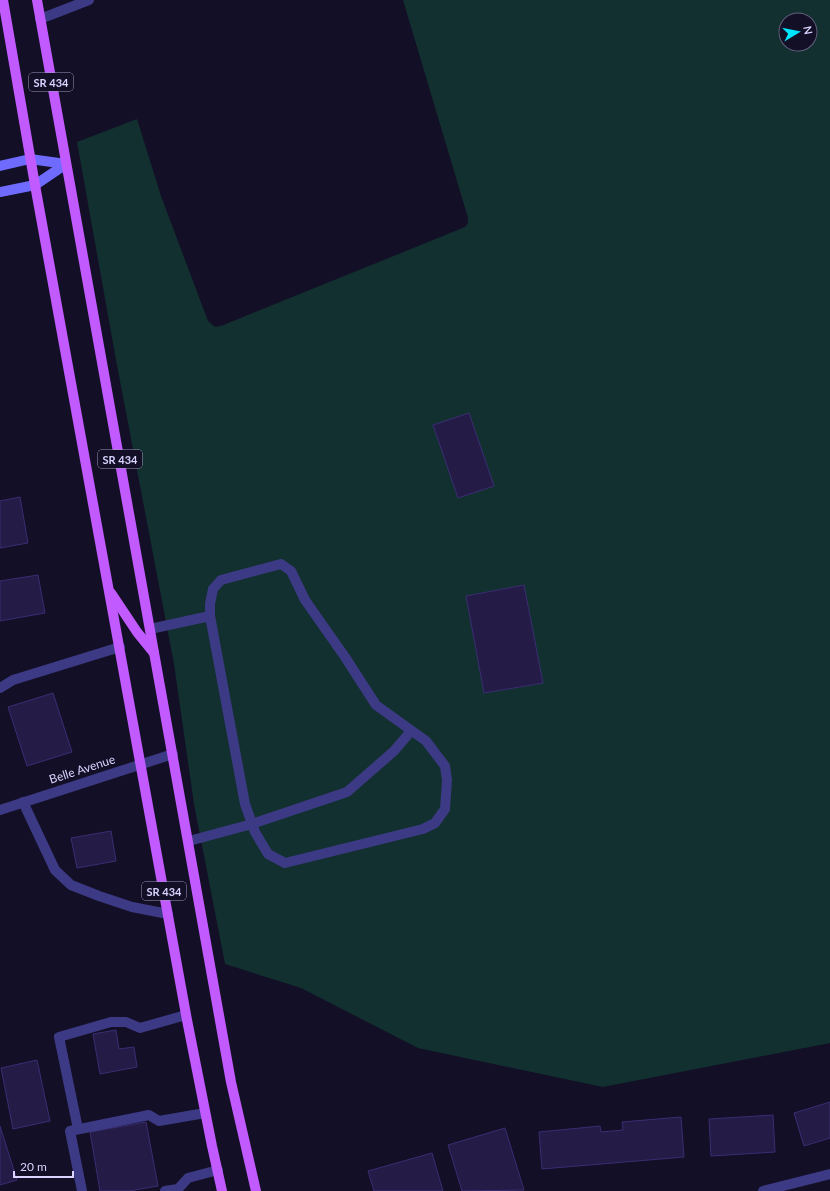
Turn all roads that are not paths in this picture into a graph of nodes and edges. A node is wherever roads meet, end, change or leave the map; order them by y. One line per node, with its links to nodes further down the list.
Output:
1 (3, 0): 5 (main road, SR 434)
2 (36, 0): 4 (main road, SR 434)
3 (89, 0): 4 (street)
4 (40, 18): 6 (main road, SR 434)
5 (30, 159): 6 (street); 7 (street); 8 (main road, SR 434)
6 (66, 164): 8 (street); 12 (main road, SR 434)
7 (0, 166)
8 (35, 185): 9 (street); 10 (main road, SR 434)
9 (0, 192)
10 (109, 589): 13 (main road, SR 434); 14 (main road)
11 (210, 616): 12 (street); 16 (street); 21 (street)
12 (150, 629): 14 (main road, SR 434)
13 (120, 646): 15 (street); 18 (main road, SR 434)
14 (155, 653): 17 (main road, SR 434)
15 (0, 688)
16 (412, 731): 21 (street); 21 (street)
17 (173, 754): 18 (street, Belle Avenue); 22 (main road, SR 434)
18 (141, 764): 19 (street, Belle Avenue); 23 (main road, SR 434)
19 (23, 802): 20 (street, Belle Avenue); 23 (street)
20 (0, 810)
21 (252, 824): 22 (street)
22 (189, 841): 32 (main road, SR 434)
23 (168, 914): 24 (main road, SR 434)
24 (186, 1015): 25 (main road, SR 434); 26 (street)
25 (205, 1113): 26 (street); 27 (main road, SR 434)
26 (78, 1128): 29 (street)
27 (218, 1170): 30 (street); 31 (main road, SR 434)
28 (830, 1174): 33 (street)
29 (82, 1191)
30 (165, 1191)
31 (222, 1191)
32 (256, 1191)
33 (763, 1191)

